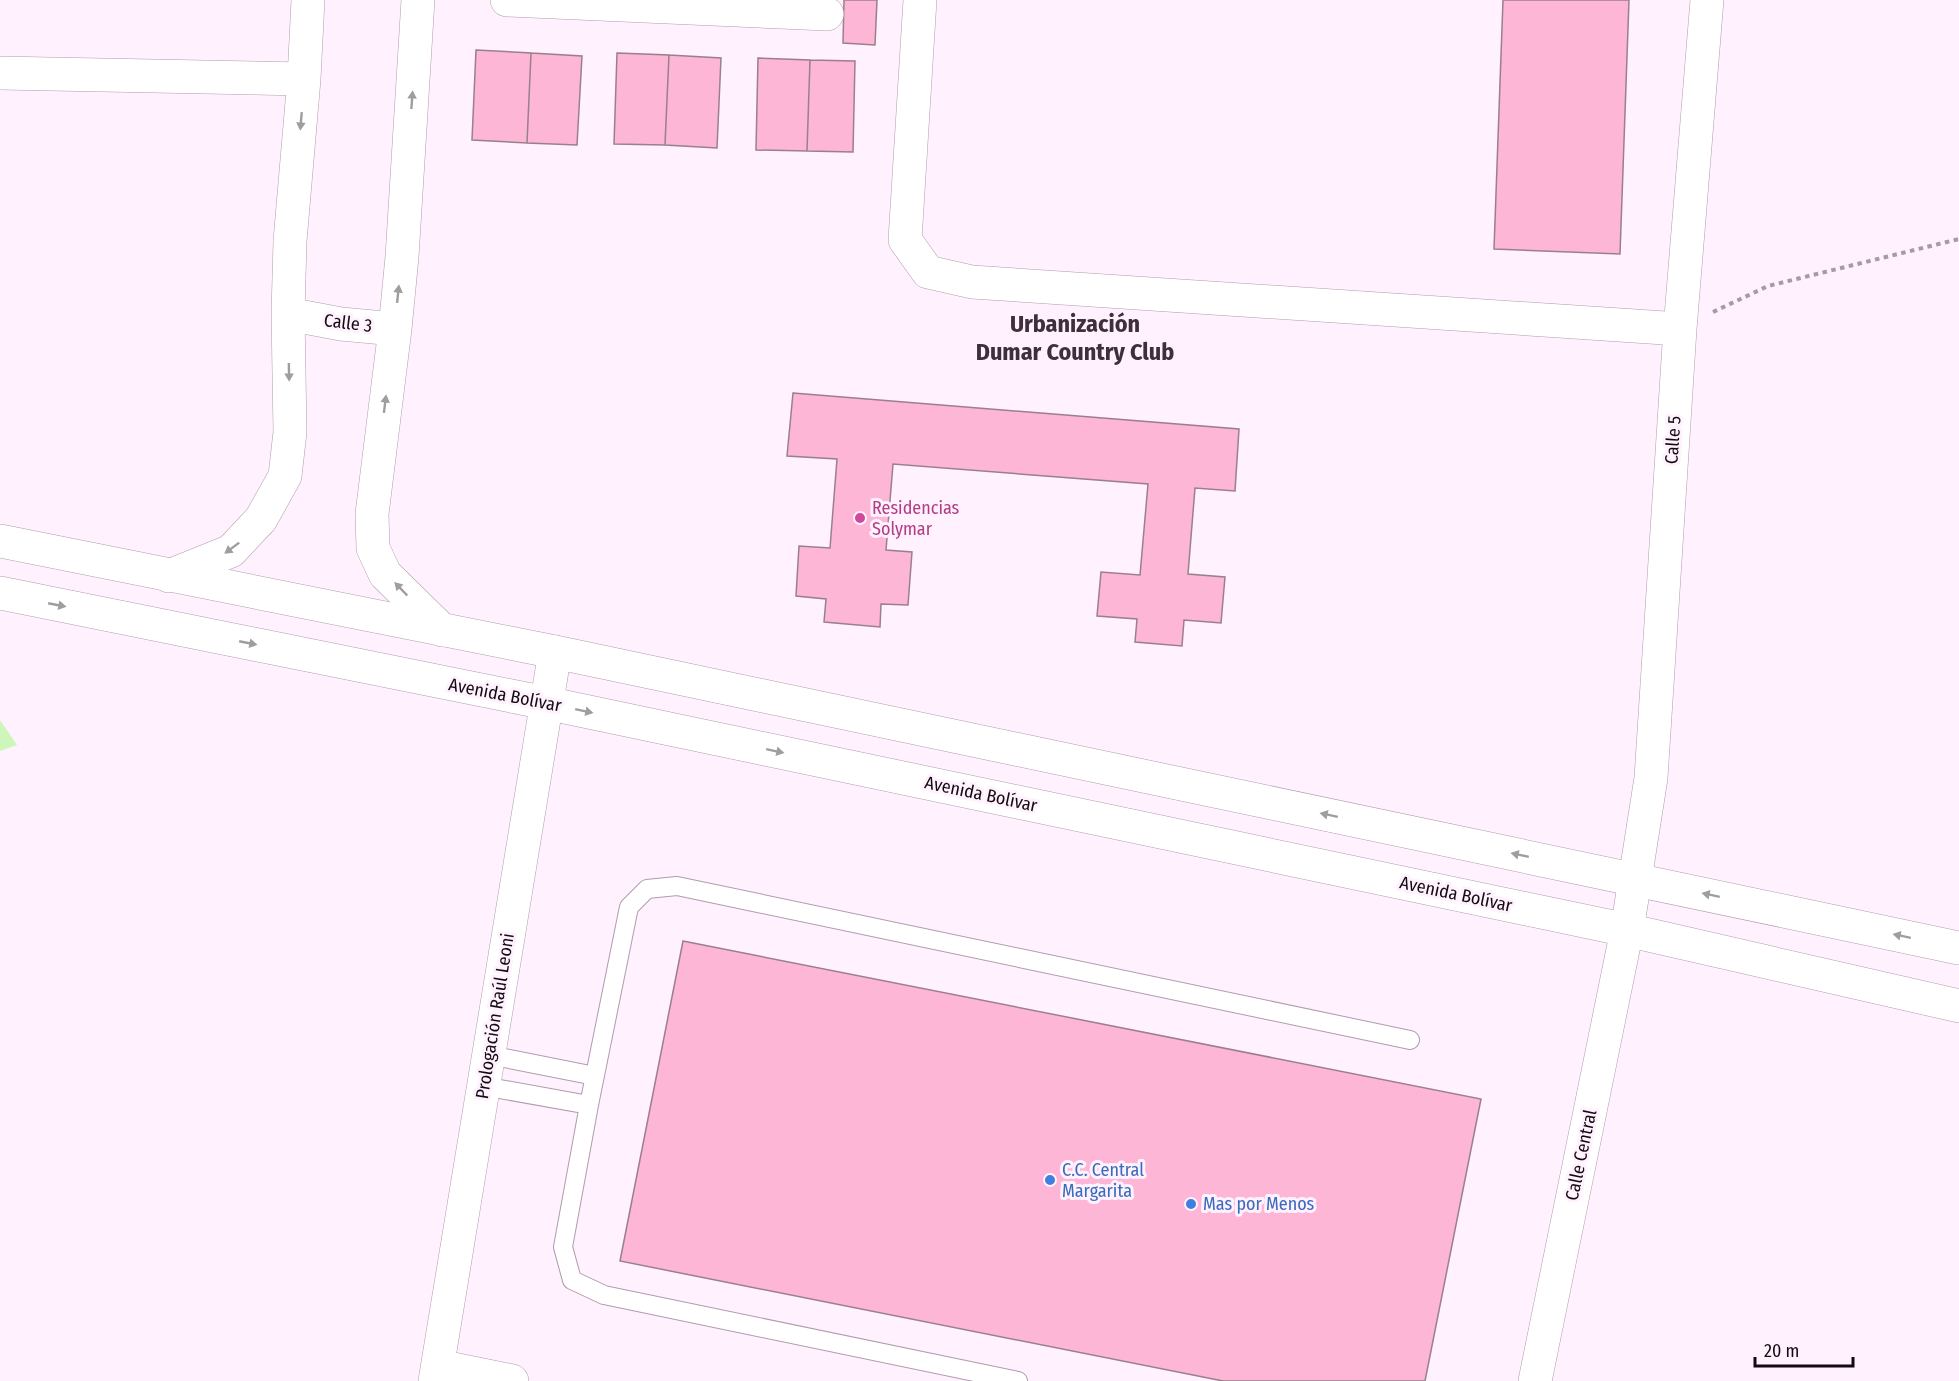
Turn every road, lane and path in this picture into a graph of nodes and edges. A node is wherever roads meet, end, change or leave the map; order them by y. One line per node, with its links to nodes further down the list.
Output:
1 (308, 0): 8 (street)
2 (418, 0): 11 (street, Calle 3, one-way to 2)
3 (507, 0): 6 (street)
4 (920, 0): 12 (street)
5 (1707, 0): 12 (street, Calle 5)
6 (827, 14)
7 (0, 73): 8 (street)
8 (304, 78): 10 (street, one-way to 10)
9 (1959, 239): 12 (path)
10 (288, 314): 11 (street, Calle 3); 14 (street, one-way to 14)
11 (395, 329): 16 (street, one-way to 11)
12 (1680, 329): 19 (street, Calle 5)
13 (0, 541): 14 (street)
14 (169, 576): 16 (street)
15 (0, 593): 18 (street, Avenida Bolívar, one-way to 18)
16 (442, 630): 17 (street)
17 (555, 652): 18 (street, Prologación Raúl Leoni); 19 (street, one-way to 17)
18 (546, 703): 20 (street, Avenida Bolívar, one-way to 20); 24 (street, Prologación Raúl Leoni)
19 (1636, 879): 20 (street, Calle 5); 21 (street, one-way to 19)
20 (1627, 930): 22 (street, Avenida Bolívar); 30 (street, Calle Central)
21 (1959, 948)
22 (1959, 1006)
23 (1410, 1040): 25 (lane)
24 (486, 1070): 25 (lane); 26 (lane); 27 (street, Prologación Raúl Leoni)
25 (595, 1076): 26 (lane)
26 (589, 1105): 29 (lane)
27 (436, 1373): 28 (street)
28 (512, 1381)
29 (1018, 1381)
30 (1535, 1381)

